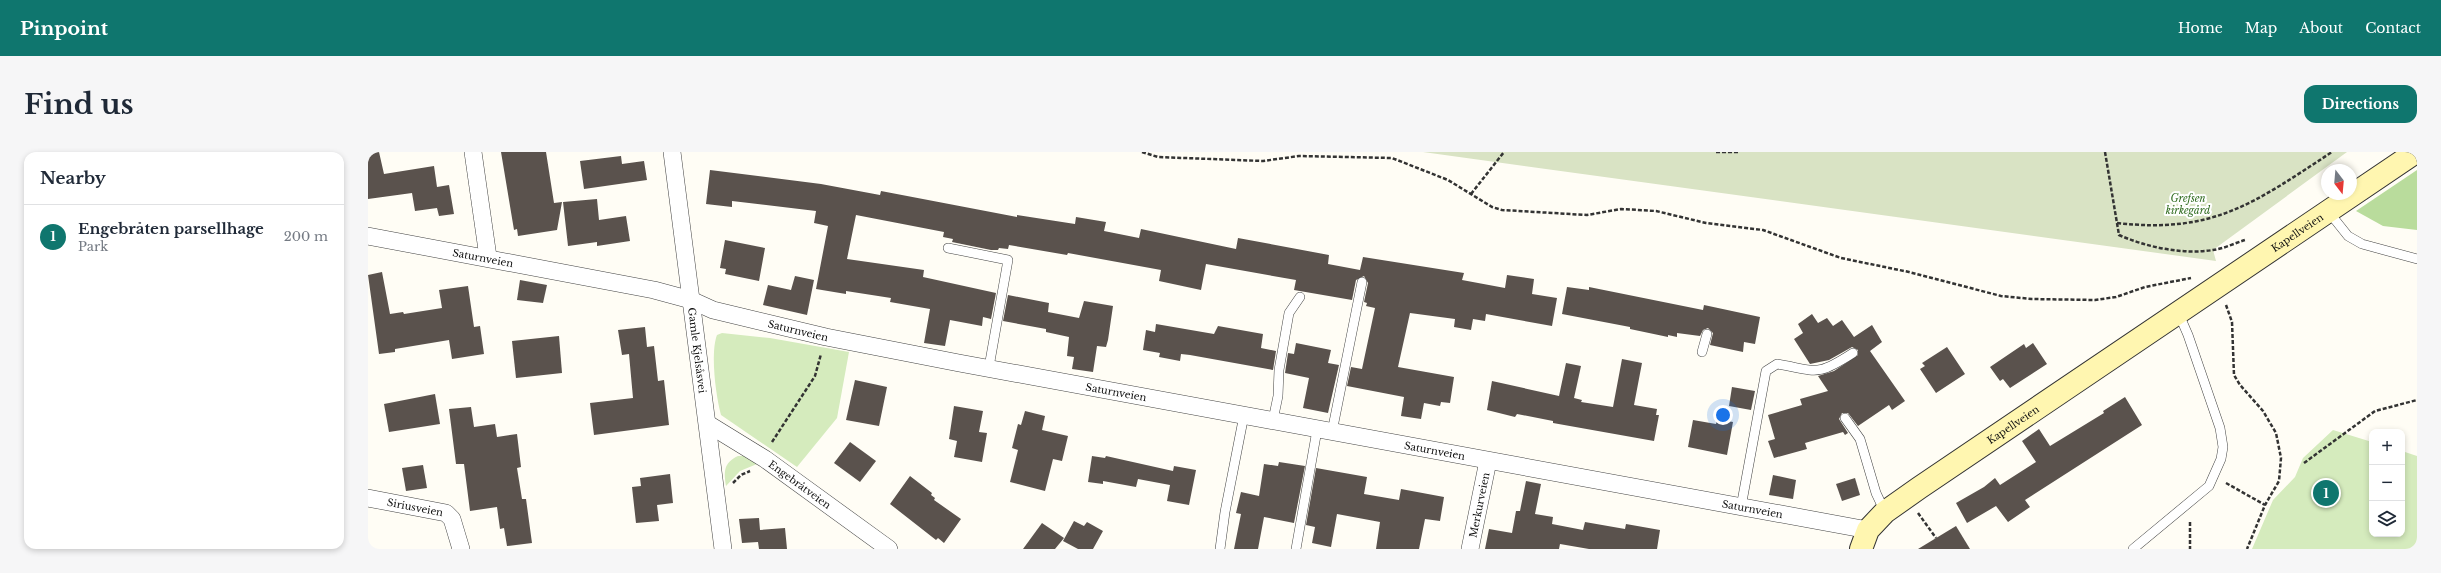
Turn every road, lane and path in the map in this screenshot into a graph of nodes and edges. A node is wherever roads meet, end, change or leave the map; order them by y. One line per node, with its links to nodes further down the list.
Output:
1 (473, 152): 16 (street)
2 (672, 152): 21 (street, Gamle Kjelsåsvei)
3 (1142, 152): 10 (path)
4 (1504, 152): 10 (path)
5 (1716, 152): 6 (path)
6 (1738, 152)
7 (2105, 152): 12 (path)
8 (2332, 152): 12 (path)
9 (2416, 152): 11 (street, Kapellveien)
10 (1471, 194): 18 (path)
11 (2328, 211): 15 (street, Kapellveien); 17 (lane)
12 (2116, 223): 15 (path)
13 (368, 236): 16 (street, Saturnveien)
14 (948, 248): 28 (lane)
15 (2272, 248): 23 (street, Kapellveien)
16 (488, 257): 21 (street, Saturnveien)
17 (2417, 259)
18 (2180, 279)
19 (1362, 282): 34 (lane)
20 (1300, 297): 32 (lane)
21 (691, 300): 25 (street, Saturnveien); 33 (street, Gamle Kjelsåsvei)
22 (2225, 304): 41 (path)
23 (2178, 312): 38 (lane); 45 (street, Kapellveien)
24 (1707, 334): 26 (lane)
25 (826, 336): 28 (street, Saturnveien); 35 (path)
26 (1702, 352)
27 (1853, 352): 43 (lane)
28 (990, 367): 30 (street, Saturnveien)
29 (2417, 400): 37 (path)
30 (1244, 415): 32 (street, Saturnveien); 51 (lane)
31 (1845, 418): 45 (lane)
32 (1273, 420): 34 (street, Saturnveien)
33 (708, 424): 35 (street, Engebråtveien); 40 (street, Gamle Kjelsåsvei)
34 (1324, 431): 36 (street, Saturnveien); 52 (lane)
35 (765, 458): 40 (path); 50 (street, Engebråtveien)
36 (1488, 461): 43 (street, Saturnveien); 53 (street, Merkurveien)
37 (2304, 462)
38 (2215, 477): 41 (path); 42 (lane)
39 (368, 498): 48 (street, Siriusveien)
40 (717, 499): 49 (street, Gamle Kjelsåsvei)
41 (2265, 505): 56 (path)
42 (2186, 506): 54 (lane); 55 (path)
43 (1741, 507): 47 (street, Saturnveien)
44 (1914, 508): 46 (path)
45 (1886, 512): 47 (street, Kapellveien)
46 (1936, 538)
47 (1864, 540)
48 (461, 549)
49 (722, 549)
50 (889, 549)
51 (1220, 549)
52 (1296, 549)
53 (1470, 549)
54 (2134, 549)
55 (2190, 549)
56 (2247, 549)

